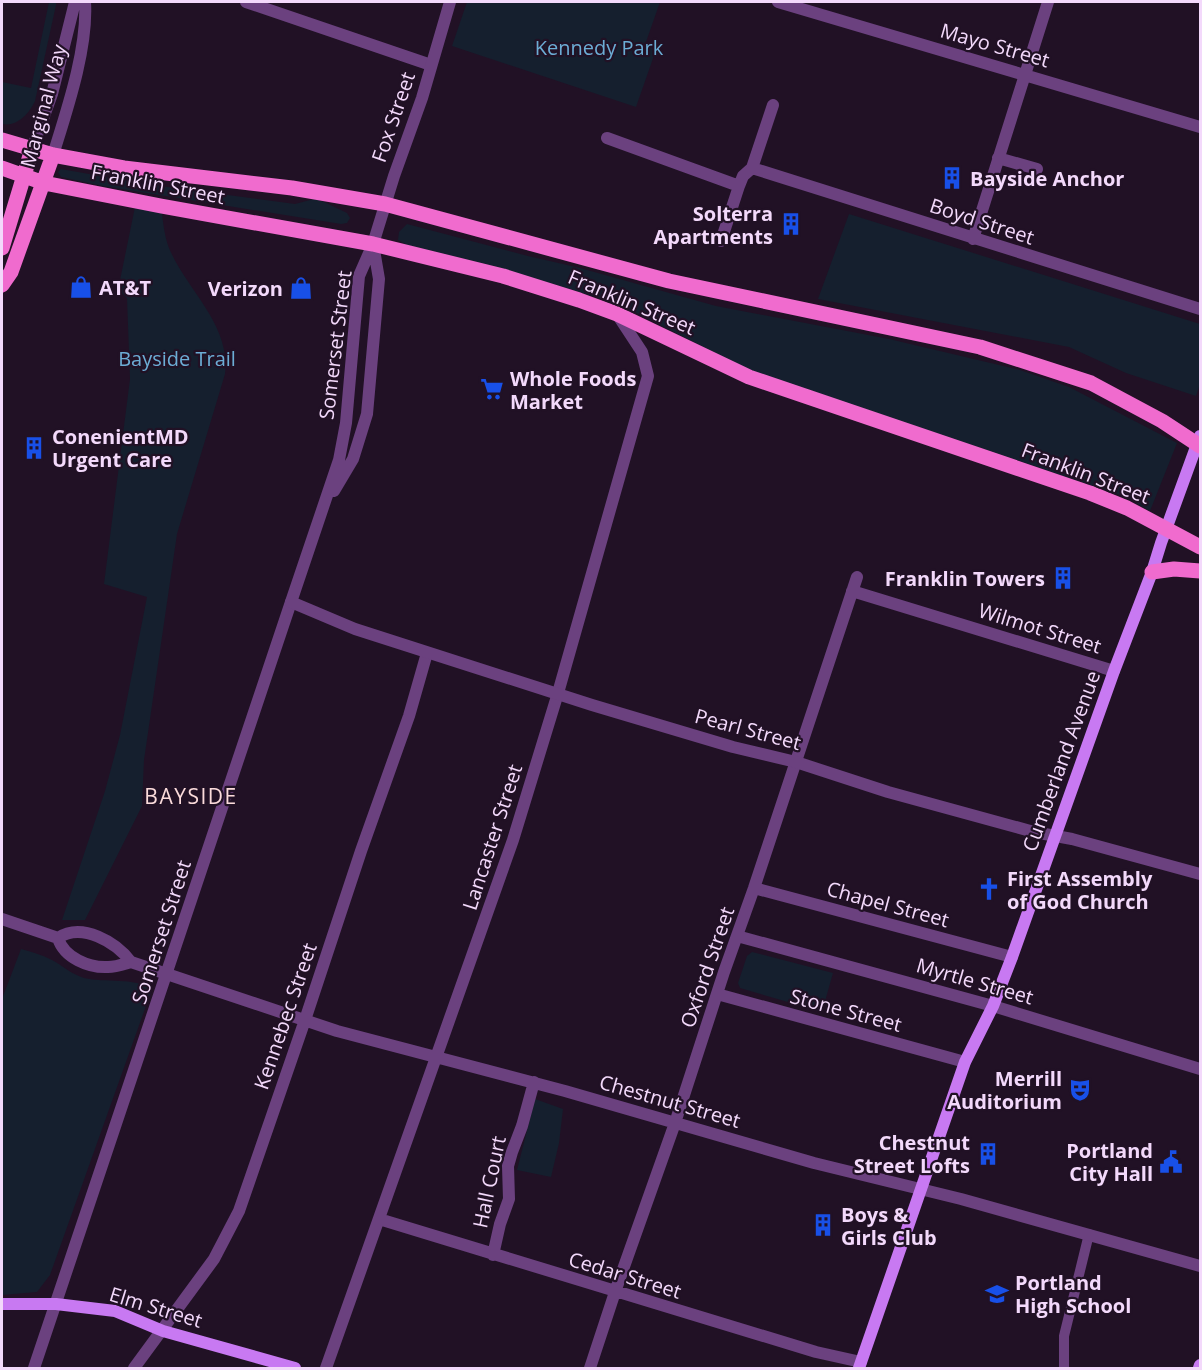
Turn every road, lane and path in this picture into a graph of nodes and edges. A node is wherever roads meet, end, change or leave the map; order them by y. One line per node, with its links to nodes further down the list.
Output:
1 (75, 2): 13 (street, Marginal Way)
2 (85, 2): 14 (street, Marginal Way)
3 (246, 2): 7 (street)
4 (450, 2): 7 (street, Fox Street)
5 (778, 2): 8 (street, Mayo Street)
6 (1048, 2): 8 (street)
7 (432, 64): 22 (street, Fox Street)
8 (1025, 75): 10 (street, Mayo Street); 15 (street)
9 (773, 105): 17 (street)
10 (1200, 127)
11 (607, 138): 21 (street)
12 (2, 140): 13 (main road, Franklin Street)
13 (32, 149): 14 (main road, Franklin Street); 19 (main road, Marginal Way)
14 (53, 155): 20 (main road, Marginal Way); 22 (main road, Franklin Street)
15 (998, 158): 18 (street); 23 (street)
16 (2, 168): 19 (main road, Franklin Street)
17 (752, 168): 21 (street); 23 (street, Boyd Street)
18 (1037, 169)
19 (23, 176): 20 (main road, Franklin Street); 26 (main road, Marginal Way)
20 (44, 183): 25 (main road, Franklin Street); 27 (main road, Marginal Way)
21 (739, 186): 24 (street)
22 (385, 204): 25 (street, Fox Street); 30 (main road, Franklin Street)
23 (973, 239): 28 (street, Boyd Street)
24 (721, 241)
25 (373, 244): 29 (main road, Franklin Street); 31 (street, Somerset Street); 31 (street, Somerset Street)
26 (2, 248)
27 (2, 285)
28 (1200, 309)
29 (617, 314): 32 (main road, Franklin Street); 41 (street, Lancaster Street)
30 (1200, 442): 32 (main road, Cumberland Avenue)
31 (324, 507): 38 (street, Somerset Street)
32 (1167, 527): 33 (main road, Franklin Street); 35 (main road, Cumberland Avenue)
33 (1200, 547)
34 (1200, 571): 35 (main road)
35 (1152, 572): 40 (main road, Cumberland Avenue)
36 (858, 577): 37 (street, Oxford Street)
37 (852, 591): 40 (street, Wilmot Street); 42 (street, Oxford Street)
38 (291, 602): 39 (street, Pearl Street); 51 (street, Somerset Street)
39 (427, 653): 41 (street, Pearl Street); 54 (street, Kennebec Street)
40 (1114, 671): 43 (main road, Cumberland Avenue)
41 (558, 693): 42 (street, Pearl Street); 55 (street, Lancaster Street)
42 (796, 762): 43 (street, Pearl Street); 45 (street, Oxford Street)
43 (1054, 836): 44 (street, Pearl Street); 49 (main road, Cumberland Avenue)
44 (1200, 874)
45 (754, 888): 47 (street, Oxford Street); 49 (street, Chapel Street)
46 (2, 919): 48 (street, Chestnut Street)
47 (738, 936): 52 (street, Oxford Street); 53 (street, Myrtle Street)
48 (58, 938): 50 (street, Chestnut Street); 50 (street, Chestnut Street)
49 (1012, 957): 53 (main road, Cumberland Avenue)
50 (131, 962): 51 (street, Chestnut Street)
51 (168, 974): 54 (street, Chestnut Street); 67 (street, Somerset Street)
52 (717, 994): 56 (street, Stone Street); 59 (street, Oxford Street)
53 (993, 1006): 56 (main road, Cumberland Avenue); 57 (street, Myrtle Street)
54 (305, 1020): 55 (street, Chestnut Street); 68 (street, Kennebec Street)
55 (436, 1057): 58 (street, Chestnut Street); 61 (street, Lancaster Street)
56 (965, 1062): 60 (main road, Cumberland Avenue)
57 (1200, 1070)
58 (534, 1082): 59 (street, Chestnut Street); 63 (street, Hall Court)
59 (675, 1123): 60 (street, Chestnut Street); 65 (street, Oxford Street)
60 (921, 1189): 62 (street, Chestnut Street); 69 (main road, Cumberland Avenue)
61 (379, 1219): 63 (street, Cedar Street); 73 (street, Lancaster Street)
62 (1089, 1234): 64 (street, Chestnut Street); 75 (street)
63 (493, 1255): 65 (street, Cedar Street)
64 (1200, 1266)
65 (615, 1292): 69 (street, Cedar Street); 74 (street, Oxford Street)
66 (2, 1304): 67 (main road, Elm Street)
67 (56, 1304): 68 (main road, Elm Street); 70 (street, Somerset Street)
68 (163, 1331): 71 (street, Kennebec Street); 72 (main road, Elm Street)
69 (860, 1365)
70 (34, 1368)
71 (134, 1368)
72 (295, 1368)
73 (326, 1368)
74 (590, 1368)
75 (1064, 1368)

